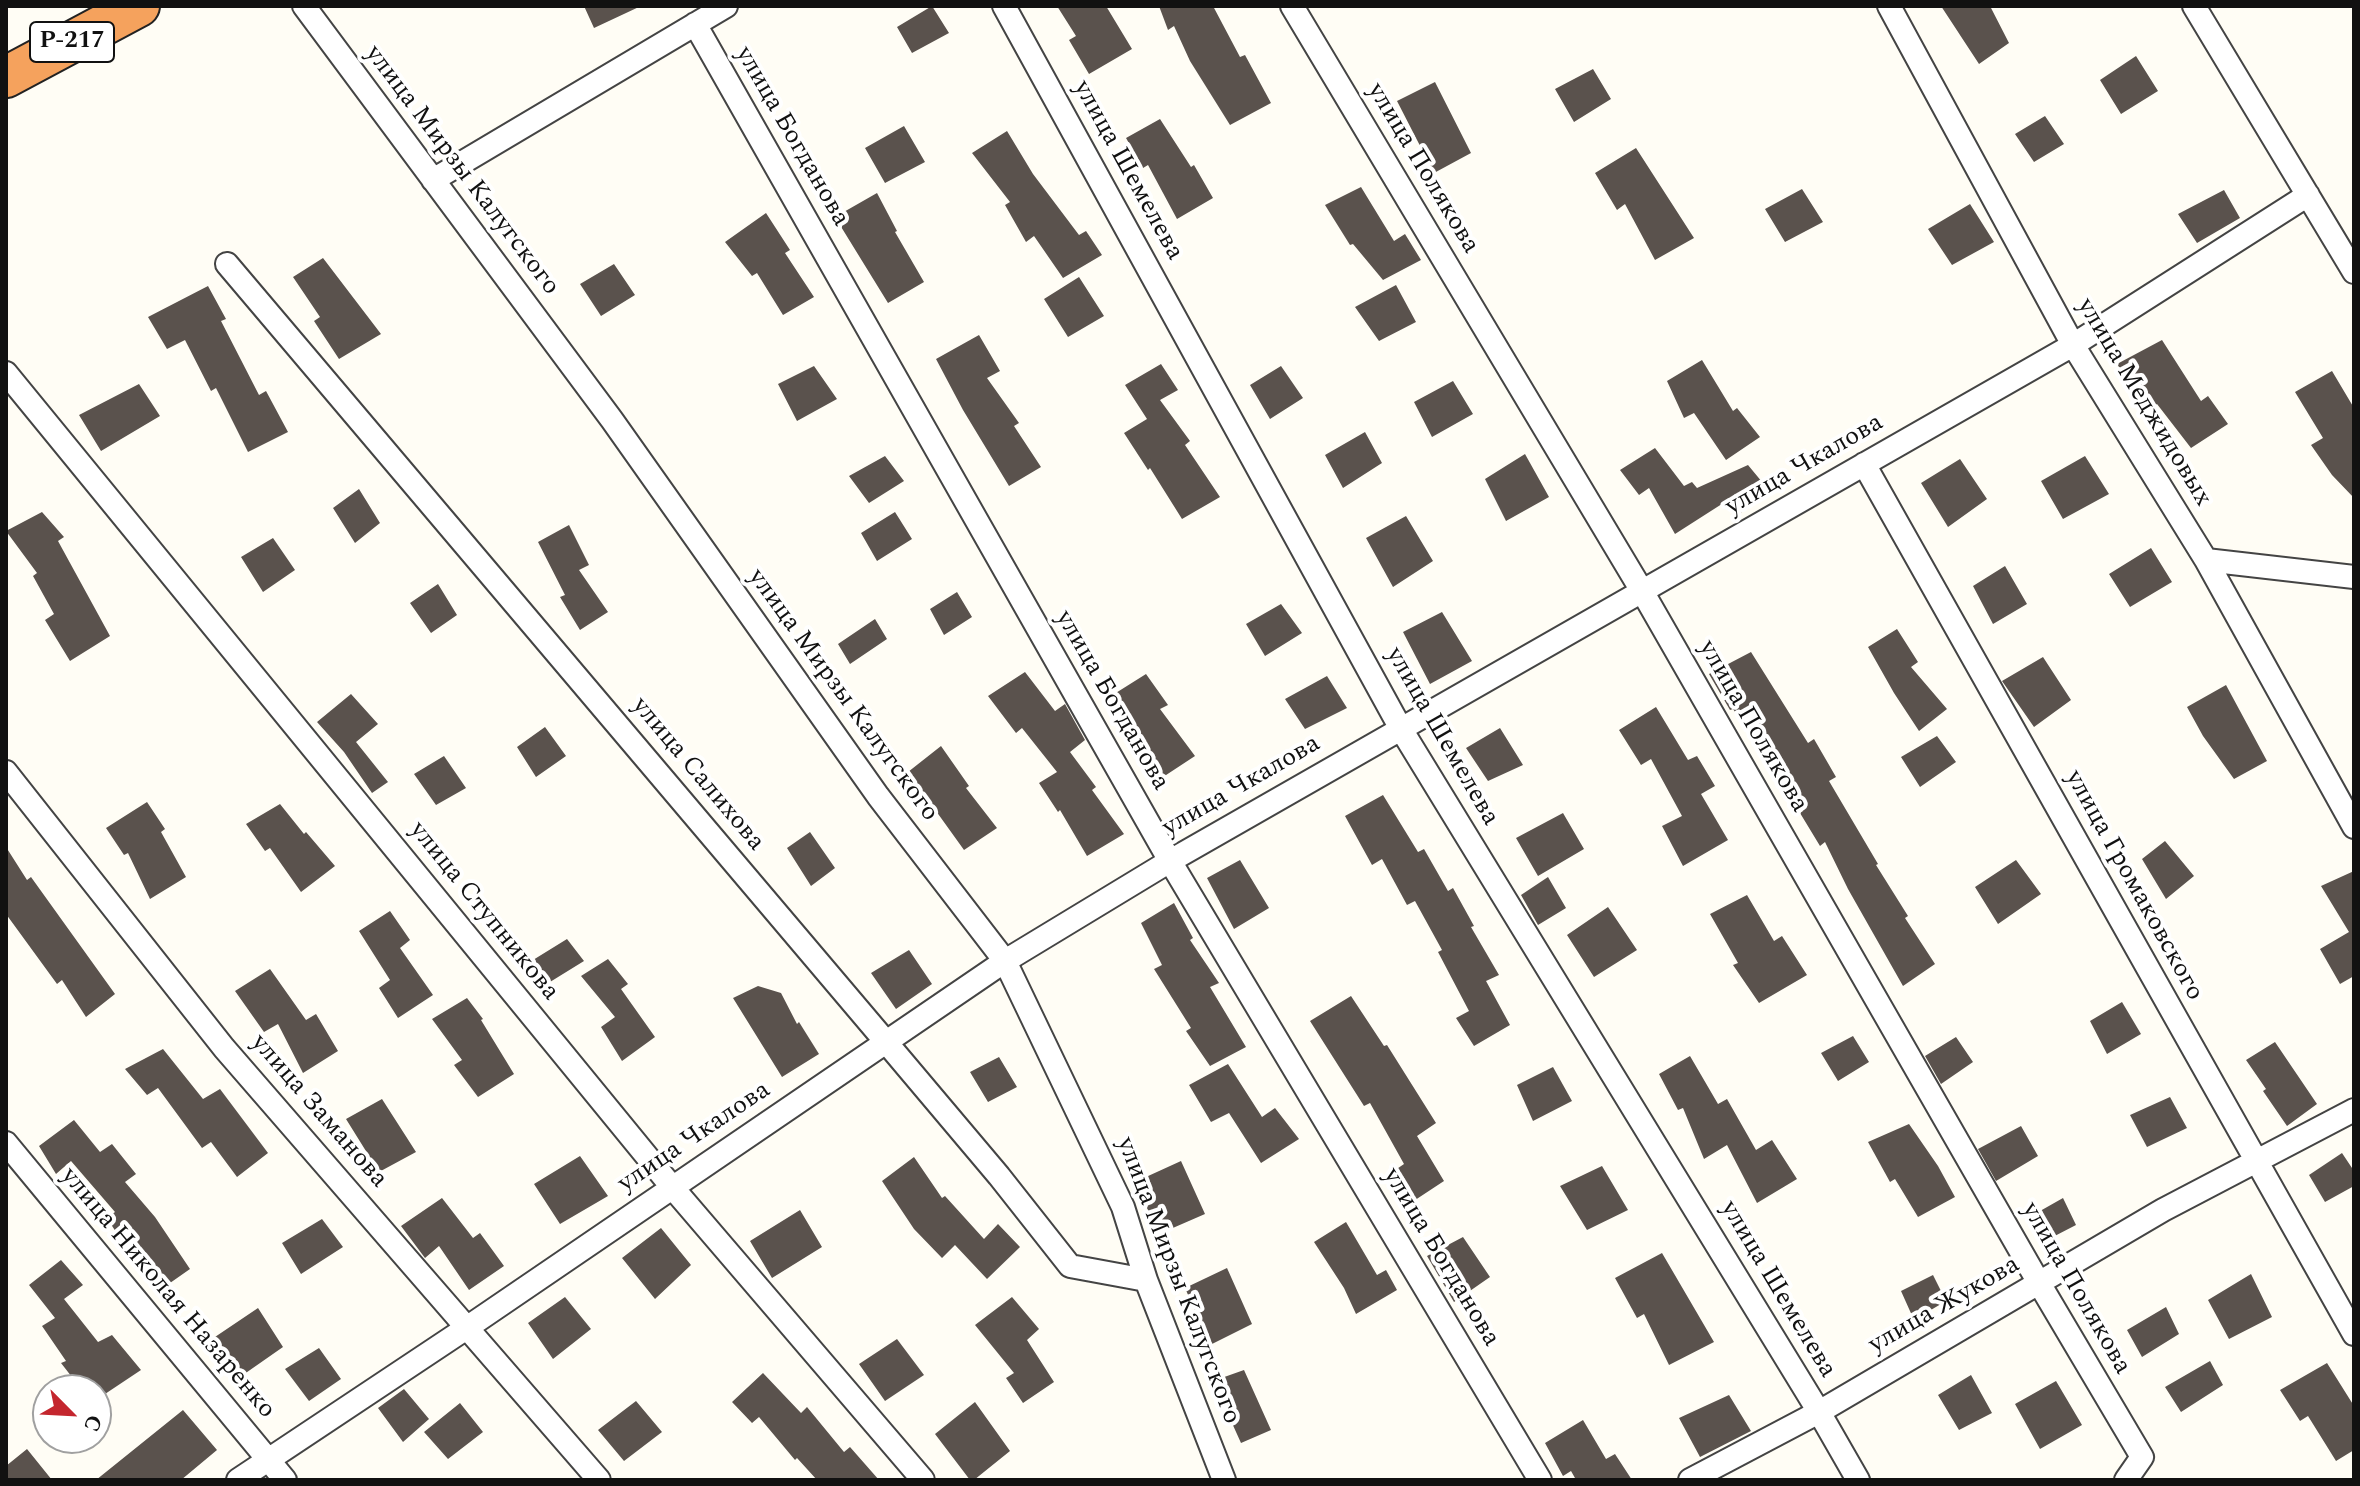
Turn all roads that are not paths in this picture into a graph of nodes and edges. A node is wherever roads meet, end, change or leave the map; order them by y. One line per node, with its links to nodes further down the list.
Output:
1 (139, 6): 9 (highway, Р-217)
2 (304, 6): 10 (street, улица Мирзы Калугского)
3 (726, 6): 8 (street)
4 (1004, 6): 20 (street, улица Шемелева)
5 (1292, 6): 19 (street, улица Полякова)
6 (1889, 6): 14 (street, улица Меджидовых)
7 (2194, 6): 11 (street)
8 (695, 24): 10 (street); 23 (street, улица Богданова)
9 (6, 77)
10 (433, 180): 24 (street, улица Мирзы Калугского)
11 (2308, 195): 13 (street); 14 (street, улица Чкалова)
12 (227, 264): 25 (street, улица Салихова)
13 (2354, 272)
14 (2073, 345): 16 (street, улица Чкалова); 17 (street, улица Меджидовых)
15 (6, 373): 29 (street, улица Ступникова)
16 (1864, 464): 19 (street, улица Чкалова); 28 (street, улица Громаковского)
17 (2206, 560): 18 (street); 22 (street, улица Меджидовых)
18 (2354, 577)
19 (1642, 591): 20 (street, улица Чкалова); 31 (street, улица Полякова)
20 (1401, 729): 23 (street, улица Чкалова); 34 (street, улица Шемелева)
21 (6, 772): 32 (street, улица Заманова)
22 (2354, 827)
23 (1170, 861): 24 (street, улица Чкалова); 41 (street, улица Богданова)
24 (1005, 961): 25 (street, улица Чкалова); 30 (street, улица Мирзы Калугского)
25 (886, 1042): 29 (street, улица Чкалова); 30 (street, улица Салихова)
26 (2354, 1110): 28 (street, улица Жукова)
27 (6, 1143): 35 (street, улица Николая Назаренко)
28 (2256, 1161): 31 (street, улица Жукова); 33 (street, улица Громаковского)
29 (672, 1187): 32 (street, улица Чкалова); 39 (street, улица Ступникова)
30 (1146, 1280): 40 (street, улица Мирзы Калугского)
31 (2039, 1283): 34 (street, улица Жукова); 44 (street, улица Полякова)
32 (468, 1327): 35 (street, улица Чкалова); 38 (street, улица Заманова)
33 (2354, 1334)
34 (1819, 1412): 42 (street, улица Жукова); 43 (street, улица Шемелева)
35 (269, 1460): 36 (street, улица Чкалова); 37 (street, улица Николая Назаренко)
36 (238, 1480)
37 (285, 1480)
38 (599, 1480)
39 (923, 1480)
40 (1224, 1480)
41 (1540, 1480)
42 (1690, 1480)
43 (1858, 1480)
44 (2126, 1480)

